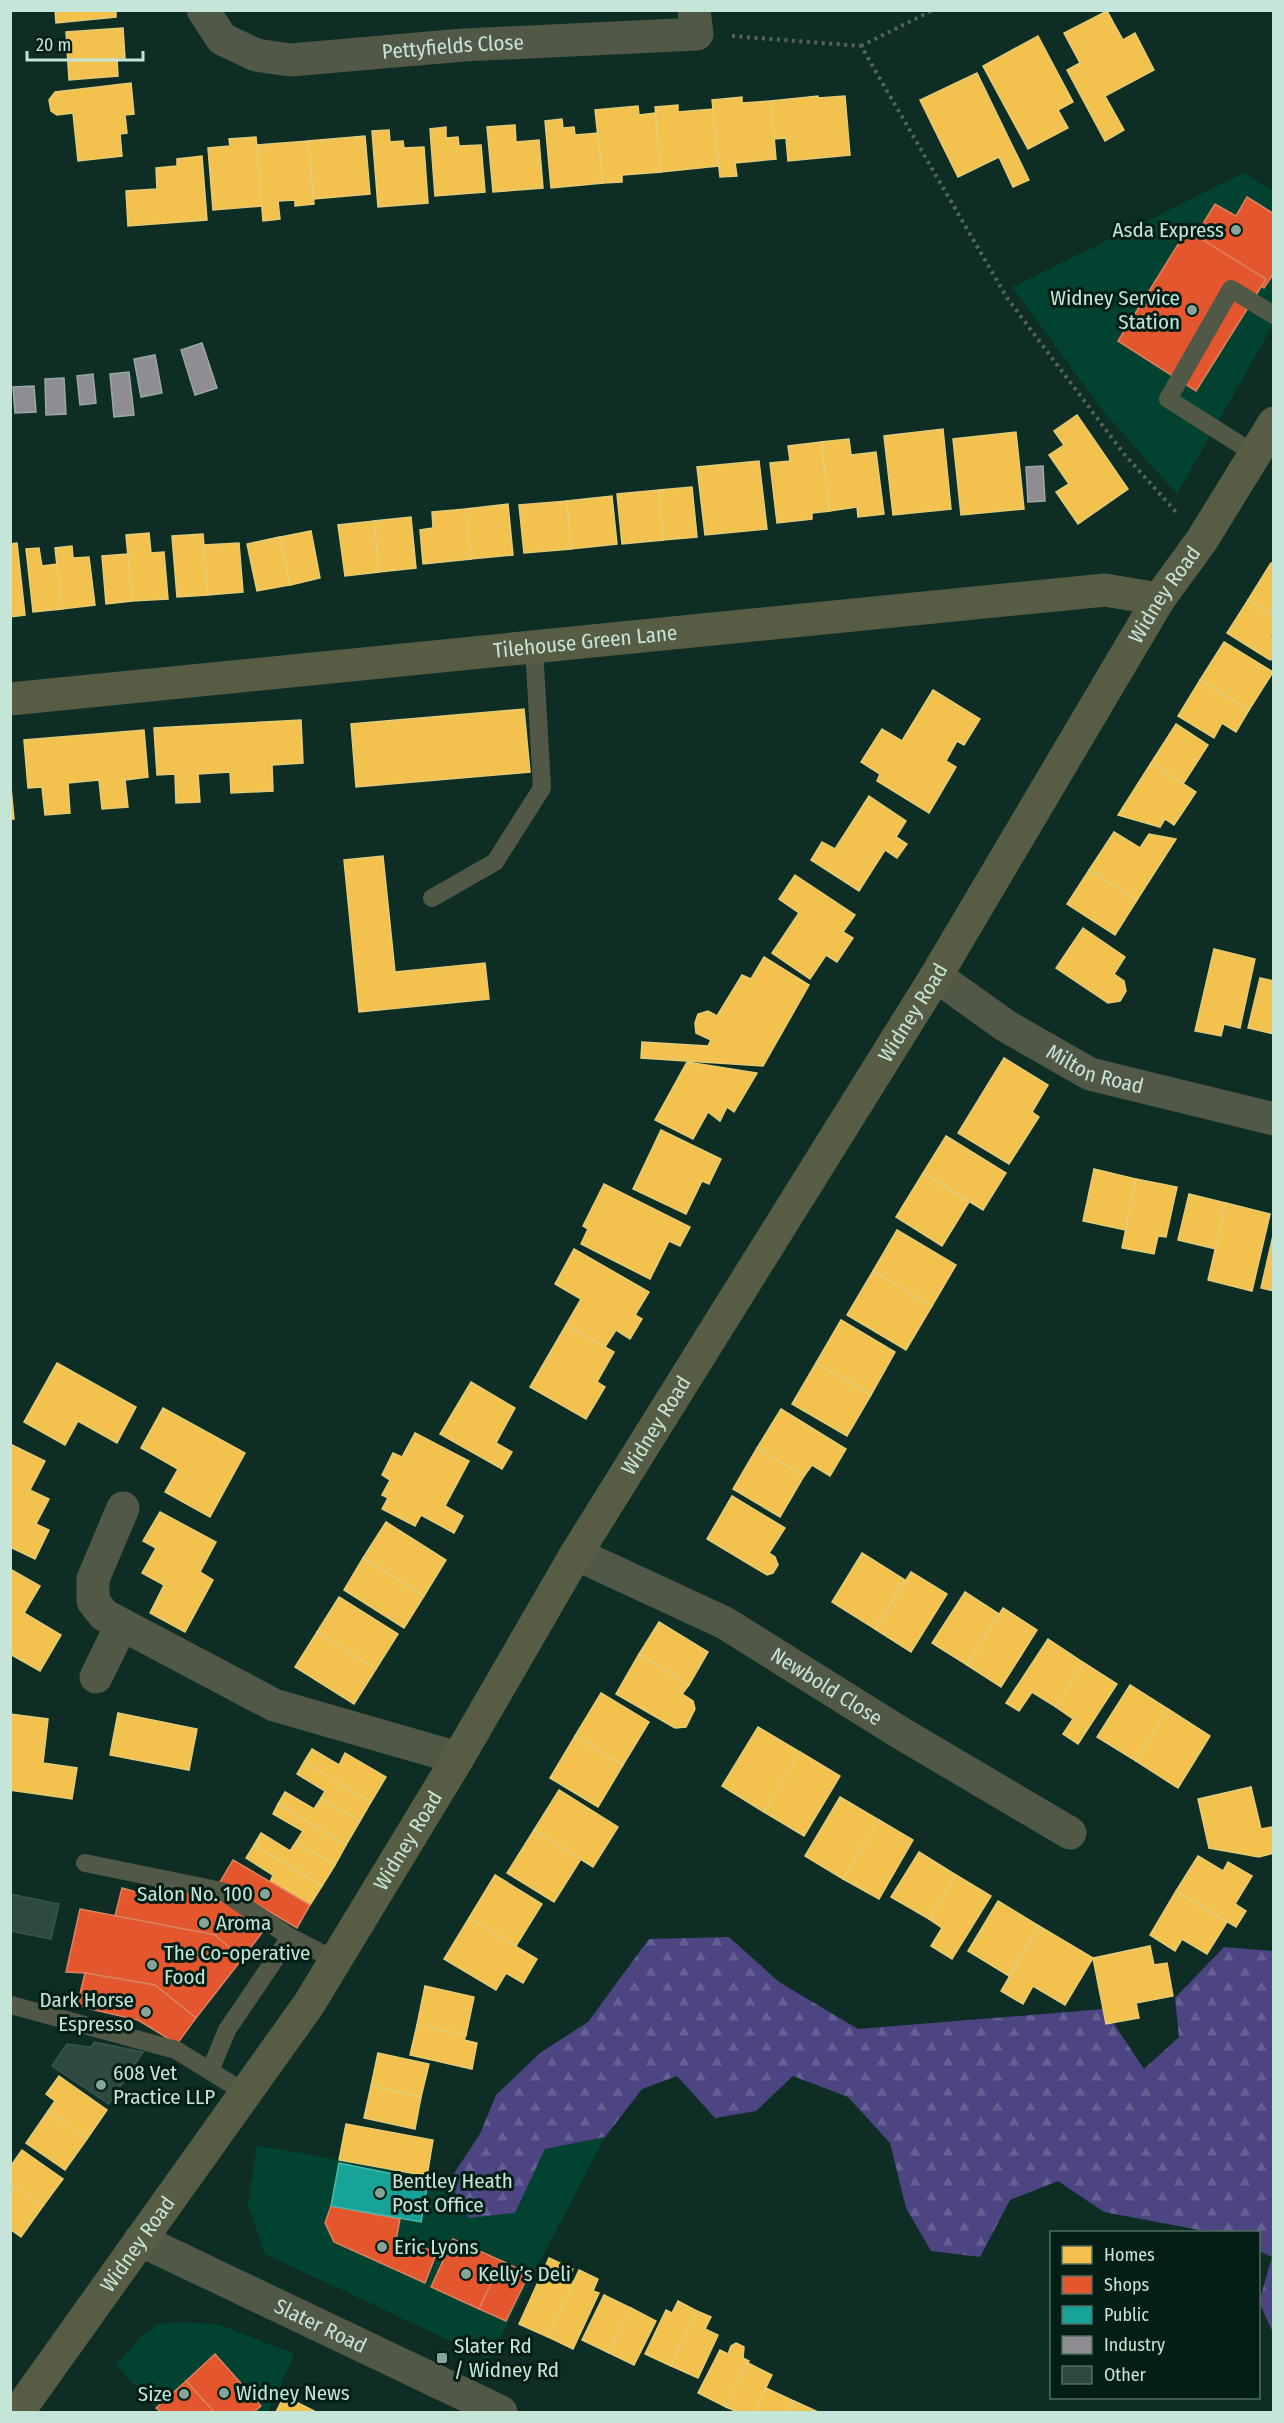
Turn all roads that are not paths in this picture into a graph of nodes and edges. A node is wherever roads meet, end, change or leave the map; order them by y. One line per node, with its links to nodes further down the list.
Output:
1 (203, 10): 2 (street, Pettyfields Close)
2 (696, 22)
3 (1274, 315): 5 (lane)
4 (1274, 423): 5 (street, Widney Road)
5 (1255, 454): 6 (street, Widney Road)
6 (1160, 599): 7 (street, Tilehouse Green Lane); 10 (street, Widney Road)
7 (534, 647): 8 (street, Tilehouse Green Lane); 9 (lane)
8 (10, 699)
9 (432, 898)
10 (936, 976): 11 (street, Milton Road); 13 (street, Widney Road)
11 (1274, 1119)
12 (123, 1509): 14 (street)
13 (576, 1554): 16 (street, Widney Road); 17 (street, Newbold Close)
14 (121, 1626): 15 (street); 16 (street)
15 (96, 1677)
16 (458, 1758): 20 (street, Widney Road)
17 (1070, 1833)
18 (85, 1863): 19 (lane)
19 (290, 1937): 20 (lane); 22 (lane)
20 (335, 1960): 23 (street, Widney Road)
21 (10, 2005): 22 (lane)
22 (210, 2071): 23 (lane)
23 (247, 2094): 24 (street, Widney Road)
24 (140, 2241): 25 (street, Widney Road); 26 (street, Slater Road)
25 (18, 2412)
26 (501, 2412)

